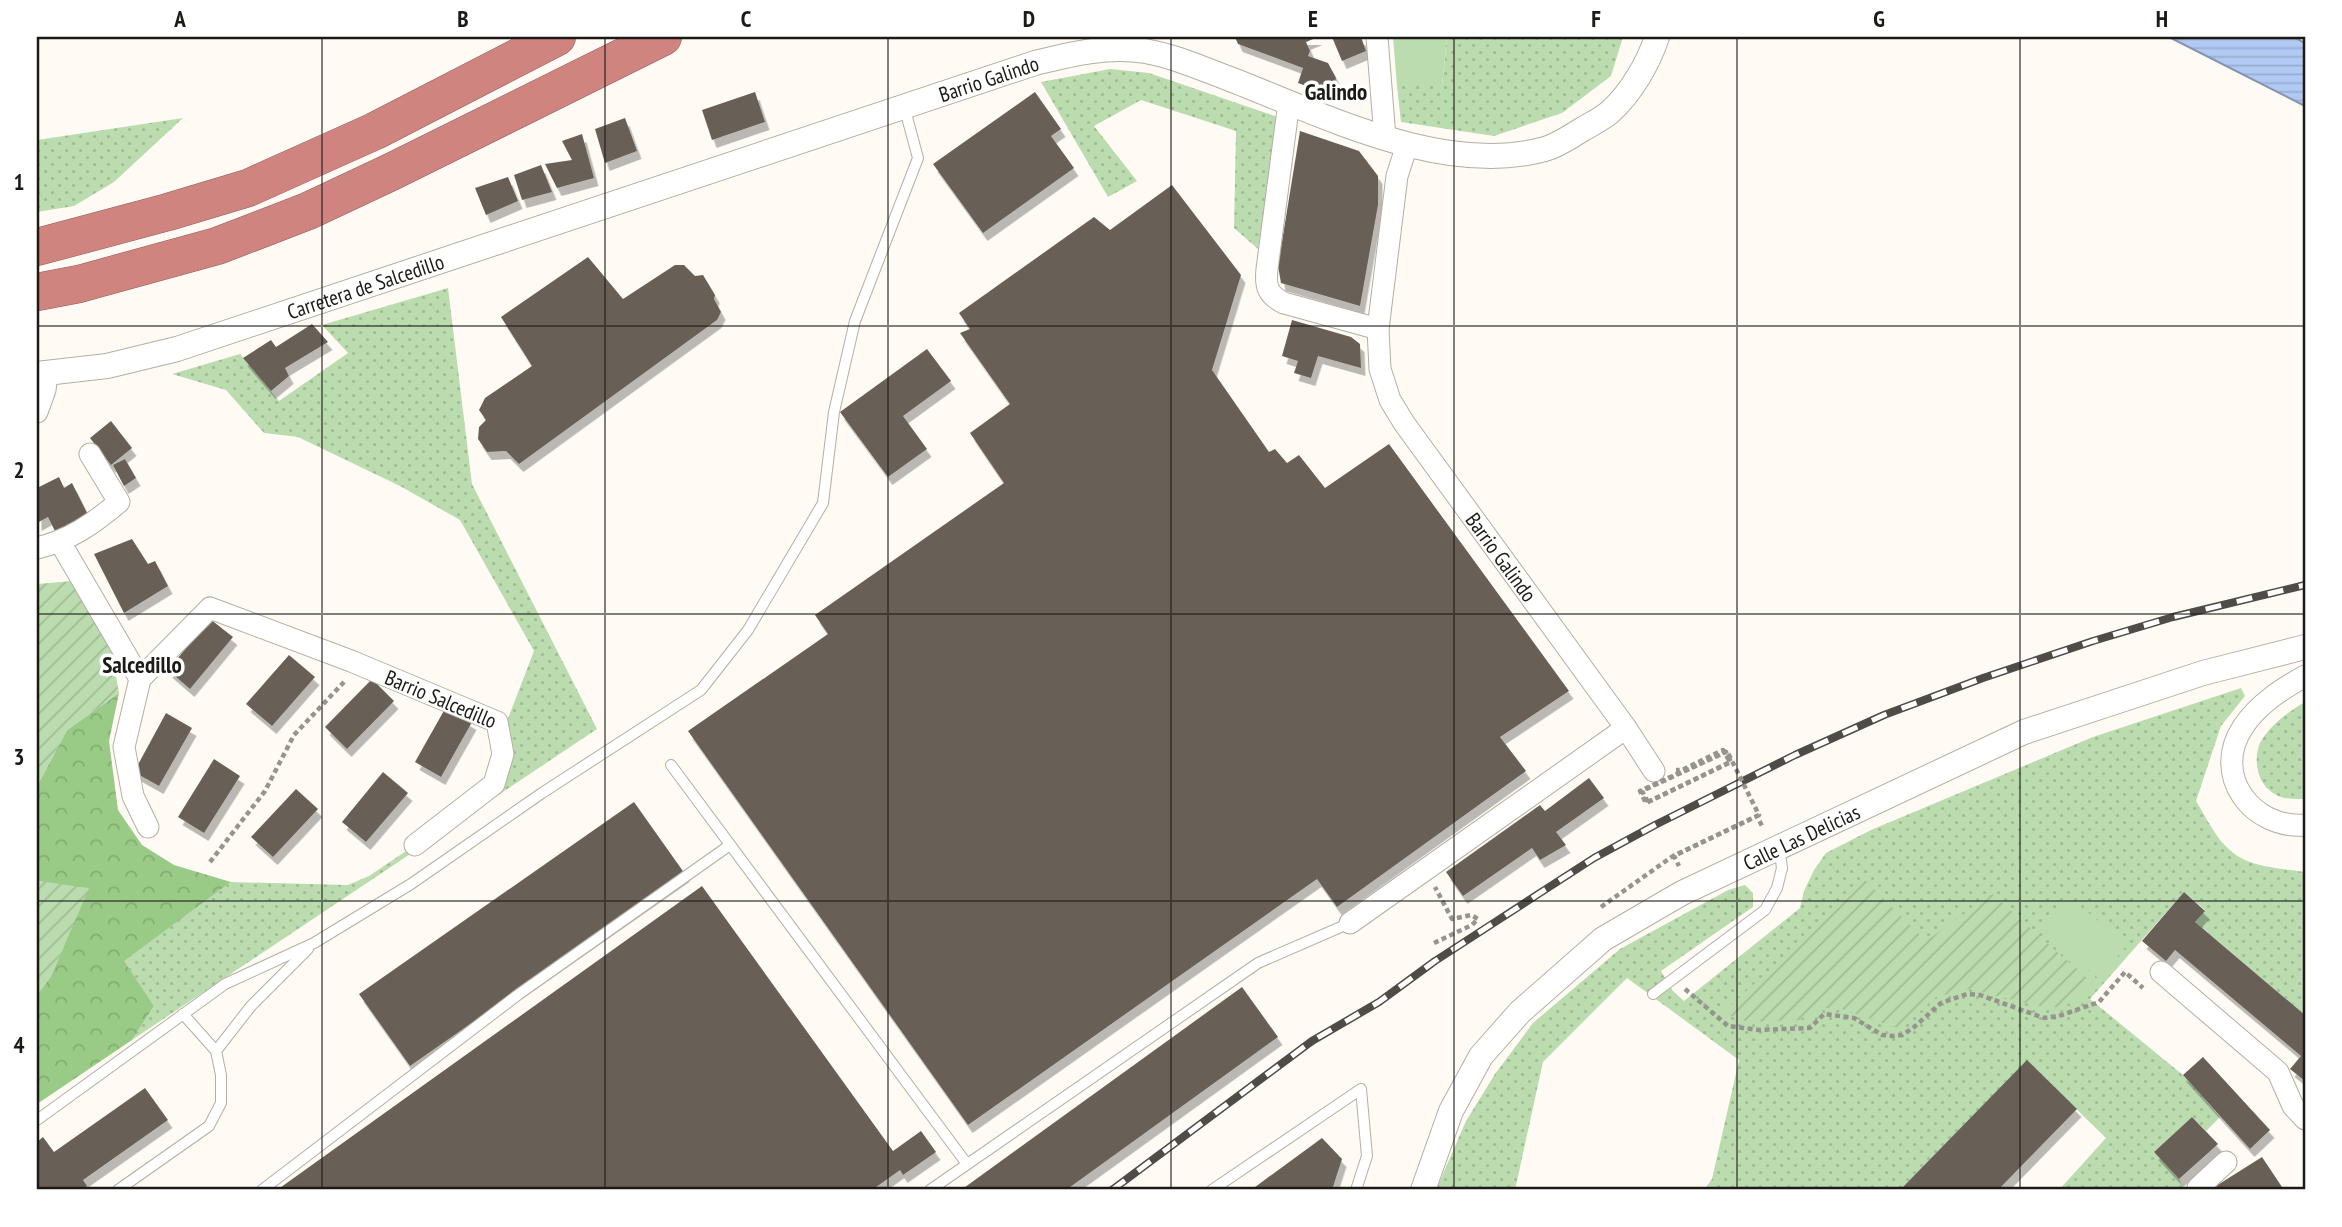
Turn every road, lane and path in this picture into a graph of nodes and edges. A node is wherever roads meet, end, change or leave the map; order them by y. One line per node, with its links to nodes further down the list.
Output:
1 (557, 37): 9 (highway)
2 (663, 37): 12 (highway)
3 (1377, 37): 7 (street, Barrio Galindo)
4 (1657, 37): 7 (street, Barrio Galindo)
5 (1289, 102): 6 (street, Barrio Galindo); 7 (street, Barrio Galindo); 15 (street)
6 (904, 106): 8 (street, Barrio Galindo); 41 (lane)
7 (1396, 141): 15 (street, Barrio Galindo)
8 (690, 177): 16 (street, Carretera de Salcedillo)
9 (104, 229): 10 (highway); 11 (highway)
10 (37, 240)
11 (37, 247)
12 (79, 284): 13 (highway); 14 (highway)
13 (37, 292)
14 (37, 300)
15 (1378, 329): 25 (street, Barrio Galindo)
16 (42, 374): 17 (street)
17 (37, 412)
18 (90, 454): 19 (street)
19 (60, 542): 20 (street); 24 (street)
20 (37, 548)
21 (2305, 647): 33 (street, Calle Las Delicias)
22 (351, 662): 24 (street, Barrio Salcedillo); 34 (street, Barrio Salcedillo); 37 (path)
23 (2305, 676): 30 (street)
24 (140, 678): 31 (street)
25 (1626, 728): 28 (street, Barrio Galindo); 38 (street)
26 (671, 765): 35 (lane)
27 (1682, 770): 29 (path, bridge)
28 (1654, 771)
29 (1759, 816): 33 (path); 36 (path, bridge)
30 (2305, 825)
31 (148, 827)
32 (1751, 832): 39 (path, bridge)
33 (1772, 839): 44 (lane); 58 (street, Calle Las Delicias)
34 (415, 845)
35 (730, 845): 52 (lane); 54 (lane)
36 (1691, 860)
37 (210, 862)
38 (1425, 871): 40 (street); 42 (path)
39 (1601, 907)
40 (1350, 923): 52 (lane)
41 (314, 943): 47 (lane); 48 (lane)
42 (1434, 943)
43 (2161, 972): 49 (street)
44 (1674, 979): 45 (path); 46 (lane)
45 (2146, 990)
46 (1653, 994)
47 (183, 1014): 48 (lane); 50 (lane)
48 (216, 1051): 53 (lane)
49 (2305, 1119)
50 (37, 1120)
51 (2226, 1162): 59 (street)
52 (967, 1164): 55 (lane)
53 (118, 1190)
54 (262, 1190)
55 (930, 1190)
56 (1212, 1190): 57 (lane)
57 (1356, 1190)
58 (1423, 1190)
59 (2200, 1190)

